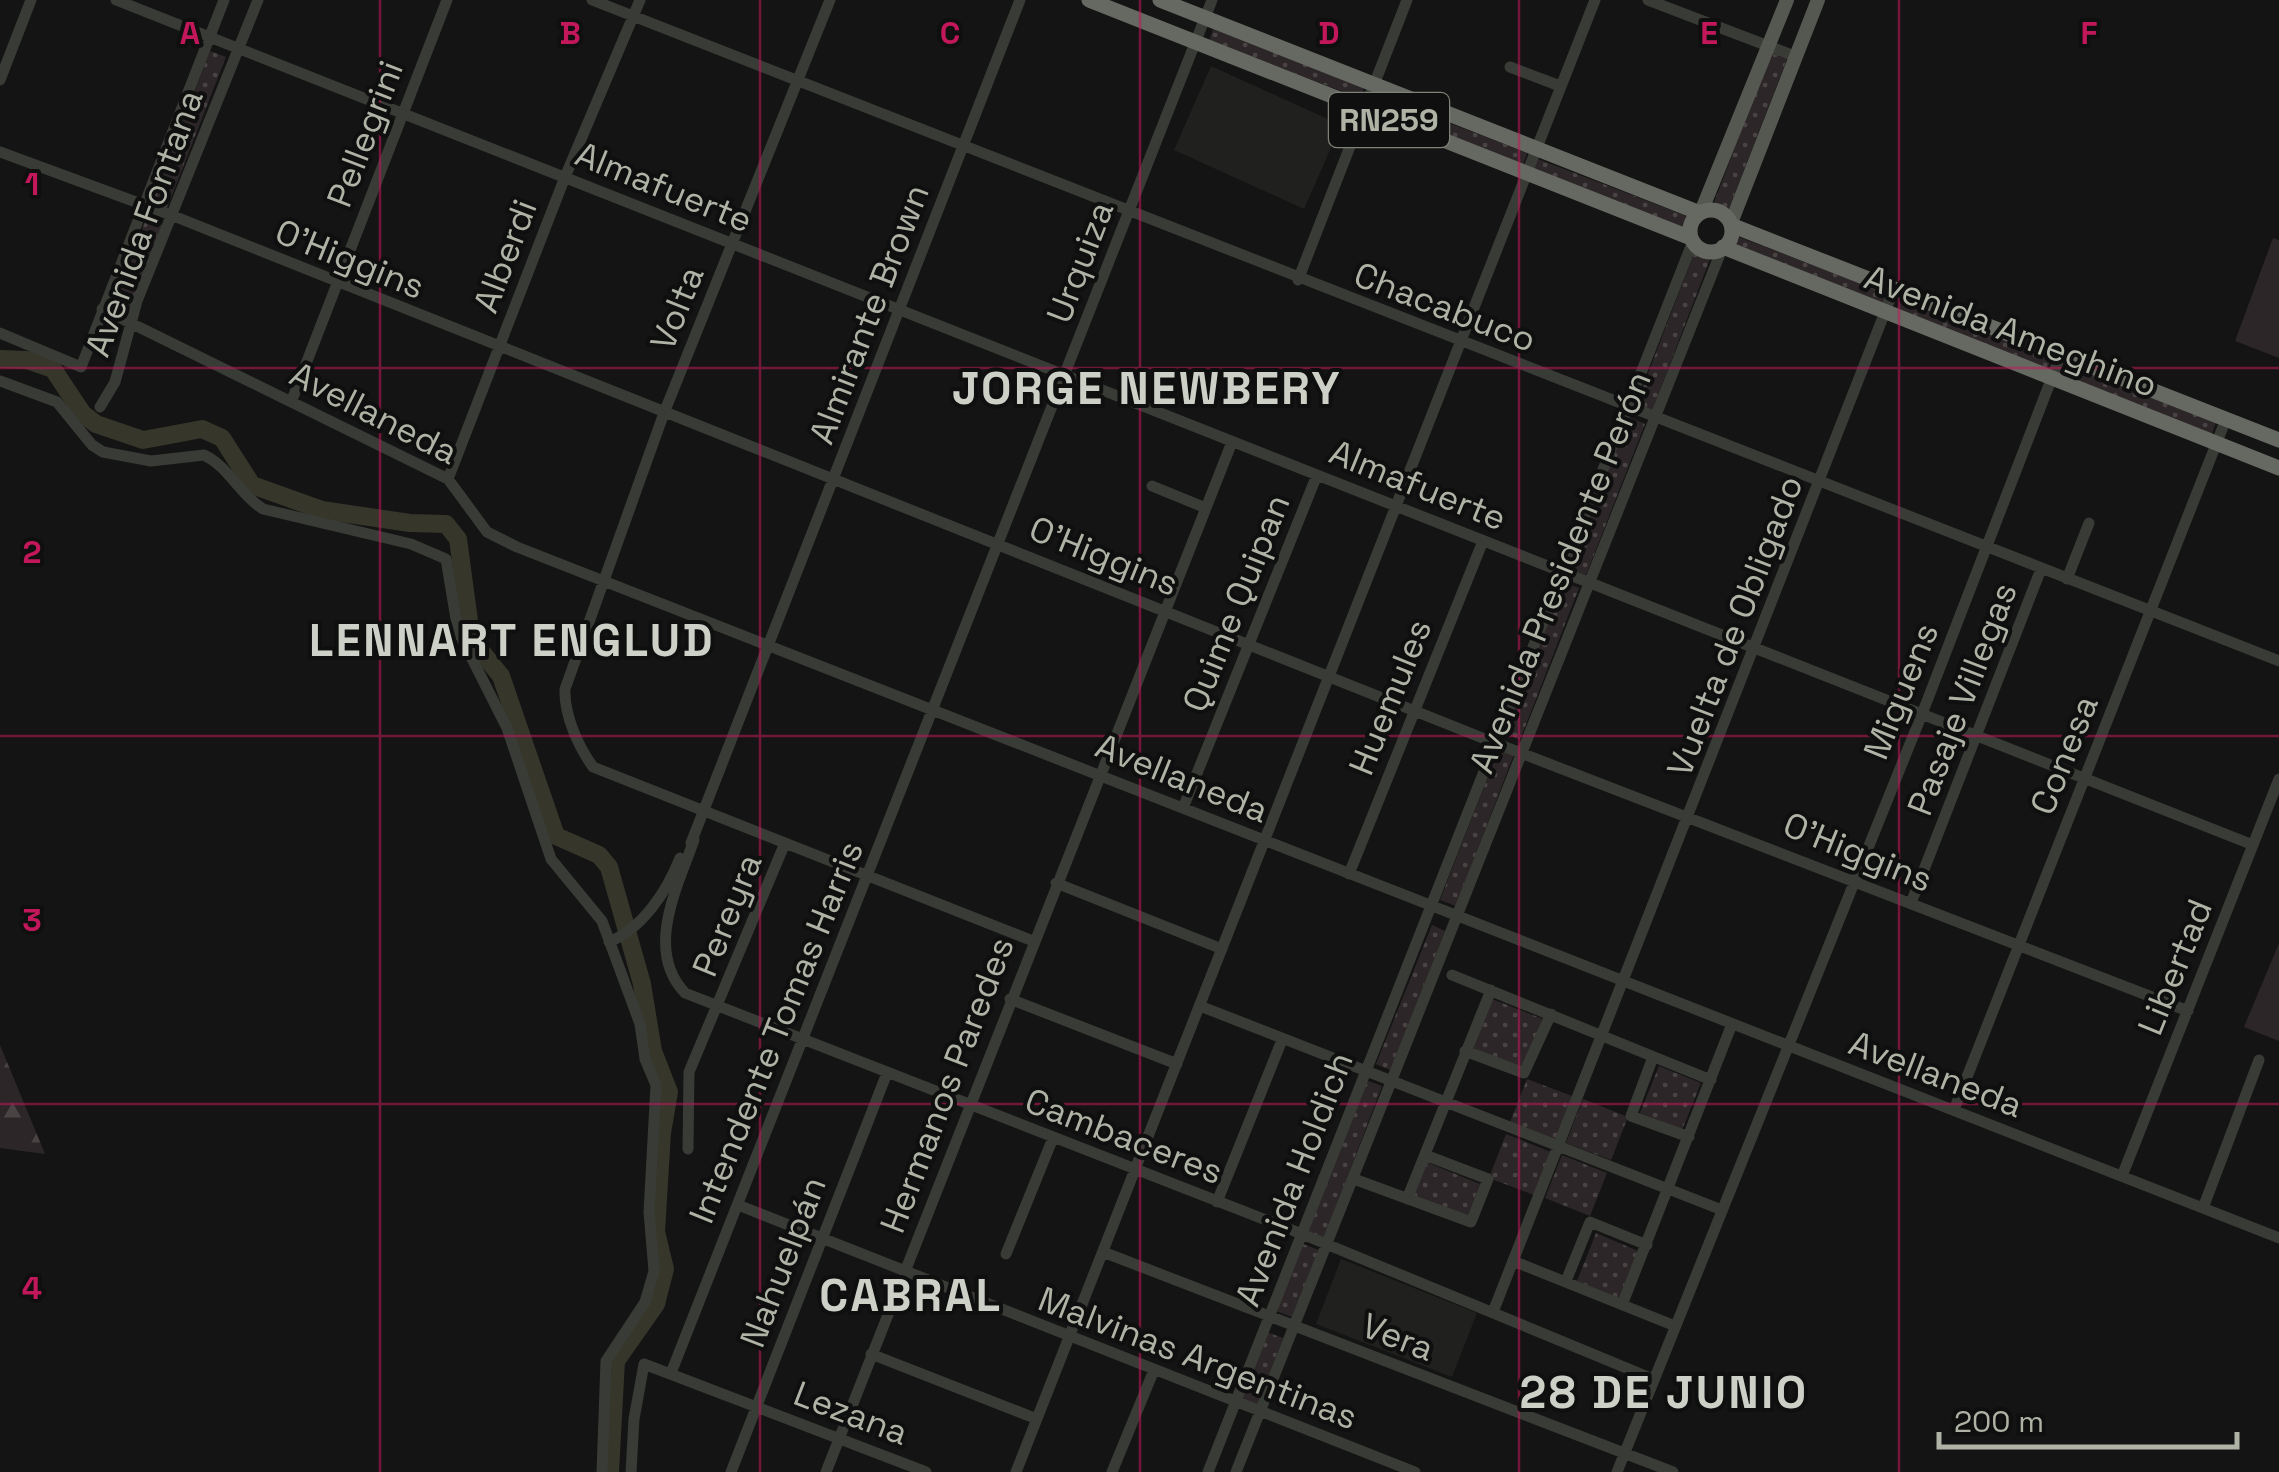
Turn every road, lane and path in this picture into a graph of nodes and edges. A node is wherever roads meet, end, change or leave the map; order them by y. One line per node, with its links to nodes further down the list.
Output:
1 (31, 0): 26 (street)
2 (116, 0): 20 (street, Almafuerte)
3 (224, 0): 20 (street, Avenida Fontana)
4 (258, 0): 23 (street, Avenida Fontana)
5 (448, 0): 31 (street, Pellegrini)
6 (592, 0): 18 (street, Chacabuco)
7 (640, 0): 18 (street, Alberdi)
8 (830, 0): 27 (street, Volta)
9 (1020, 0): 32 (street, Almirante Brown)
10 (1089, 0): 21 (highway, RN259)
11 (1160, 0): 19 (highway, RN259)
12 (1212, 0): 19 (street, Urquiza)
13 (1407, 0): 28 (street)
14 (1595, 0): 29 (street)
15 (1648, 0): 22 (street)
16 (1787, 0): 22 (main road)
17 (1818, 0): 24 (main road)
18 (633, 16): 27 (street, Chacabuco); 36 (street, Alberdi)
19 (1205, 18): 21 (street, Urquiza); 28 (highway, RN259)
20 (209, 37): 23 (street, Almafuerte); 37 (street, Avenida Fontana)
21 (1195, 41): 30 (highway, RN259); 39 (street, Urquiza)
22 (1768, 47): 24 (street); 38 (main road)
23 (239, 49): 31 (street, Almafuerte); 40 (street, Avenida Fontana)
24 (1797, 57): 41 (main road)
25 (1510, 67): 29 (street)
26 (0, 80)
27 (797, 82): 32 (street, Chacabuco); 43 (street, Volta)
28 (1374, 86): 30 (street); 33 (highway, RN259)
29 (1560, 86): 33 (street)
30 (1364, 110): 35 (highway, RN259); 45 (street)
31 (403, 114): 36 (street, Almafuerte); 46 (street, Pellegrini)
32 (963, 147): 39 (street, Chacabuco); 49 (street, Almirante Brown)
33 (1534, 150): 35 (street); 38 (highway, RN259)
34 (0, 152): 37 (street, O'Higgins)
35 (1526, 174): 42 (highway, RN259); 53 (street)
36 (565, 178): 43 (street, Almafuerte); 54 (street, Alberdi)
37 (146, 206): 40 (street, O'Higgins); 48 (street, Avenida Fontana)
38 (1701, 212): 41 (highway, RN259); 42 (highway)
39 (1128, 213): 45 (street, Chacabuco); 56 (street, Urquiza)
40 (171, 216): 46 (street, O'Higgins); 51 (street, Avenida Fontana)
41 (1731, 224): 44 (highway); 47 (highway, Avenida Ameghino / RN259)
42 (1692, 239): 44 (highway, RN259); 60 (street, Avenida Presidente Perón)
43 (733, 244): 49 (street, Almafuerte); 62 (street, Volta)
44 (1723, 248): 50 (highway, Avenida Ameghino / RN259); 63 (street, Avenida Presidente Perón)
45 (1298, 280): 53 (street, Chacabuco)
46 (336, 284): 54 (street, O'Higgins); 59 (street, Pellegrini)
47 (1894, 289): 50 (street, Vuelta de Obligado); 55 (highway, Avenida Ameghino / RN259)
48 (102, 309): 51 (street, Avellaneda); 52 (street, Avenida Fontana)
49 (899, 310): 56 (street, Almafuerte); 71 (street, Almirante Brown)
50 (1884, 314): 57 (highway, Avenida Ameghino / RN259); 72 (street, Vuelta de Obligado)
51 (131, 322): 59 (street, Avellaneda); 61 (street, Avenida Fontana)
52 (0, 333)
53 (1459, 342): 60 (street, Chacabuco); 74 (street)
54 (499, 348): 62 (street, O'Higgins); 70 (street, Alberdi)
55 (2061, 354): 57 (street, Miguens); 64 (highway, Avenida Ameghino / RN259)
56 (1065, 375): 66 (street, Almafuerte); 78 (street, Urquiza)
57 (2050, 379): 67 (highway, Avenida Ameghino / RN259); 79 (street, Miguens)
58 (0, 381): 115 (street)
59 (292, 400): 70 (street, Avellaneda)
60 (1626, 407): 63 (street, Chacabuco); 81 (street, Avenida Presidente Perón)
61 (100, 408)
62 (664, 413): 71 (street, O'Higgins); 84 (street, Volta)
63 (1652, 418): 72 (street, Chacabuco); 83 (street, Avenida Presidente Perón)
64 (2226, 420): 65 (highway, Avenida Ameghino / RN259); 67 (street, Conesa)
65 (2279, 440)
66 (1232, 442): 69 (street, Almafuerte); 75 (street, Hermanos Paredes)
67 (2217, 444): 68 (highway, Avenida Ameghino / RN259); 86 (street, Conesa)
68 (2279, 468)
69 (1317, 475): 74 (street, Almafuerte); 87 (street, Quime Quipan)
70 (448, 479): 84 (street, Avellaneda)
71 (834, 480): 78 (street, O'Higgins); 88 (street, Almirante Brown)
72 (1820, 483): 79 (street, Chacabuco); 89 (street, Vuelta de Obligado)
73 (1152, 486): 75 (street)
74 (1394, 506): 77 (street, Almafuerte); 91 (street)
75 (1206, 508): 85 (street, Hermanos Paredes)
76 (2088, 523): 82 (street)
77 (1484, 541): 81 (street, Almafuerte); 92 (street, Huemules)
78 (998, 544): 85 (street, O'Higgins); 93 (street, Urquiza)
79 (1986, 548): 80 (street, Chacabuco); 94 (street, Miguens)
80 (2041, 569): 82 (street, Chacabuco); 95 (street, Pasaje Villegas)
81 (1562, 572): 83 (street, Almafuerte); 96 (street, Avenida Presidente Perón)
82 (2066, 579): 86 (street, Chacabuco)
83 (1588, 582): 89 (street, Almafuerte); 97 (street, Avenida Presidente Perón)
84 (603, 584): 88 (street, Avellaneda); 102 (street, Volta)
85 (1164, 610): 87 (street, O'Higgins); 98 (street, Hermanos Paredes)
86 (2150, 610): 90 (street, Chacabuco); 99 (street, Conesa)
87 (1249, 643): 91 (street, O'Higgins); 101 (street, Quime Quipan)
88 (766, 647): 93 (street, Avellaneda); 102 (street, Almirante Brown)
89 (1756, 648): 94 (street, Almafuerte); 103 (street, Vuelta de Obligado)
90 (2279, 661)
91 (1328, 674): 92 (street, O'Higgins); 105 (street)
92 (1413, 709): 96 (street, O'Higgins); 108 (street, Huemules)
93 (932, 711): 98 (street, Avellaneda); 109 (street, Intendente Tomas Harris)
94 (1922, 714): 95 (street, Almafuerte); 110 (street, Miguens)
95 (1978, 736): 99 (street, Almafuerte); 112 (street, Pasaje Villegas)
96 (1495, 742): 97 (street, O'Higgins); 113 (street, Avenida Presidente Perón)
97 (1521, 749): 103 (street, O'Higgins); 114 (street, Avenida Presidente Perón)
98 (1098, 774): 101 (street, Avellaneda); 111 (street, Hermanos Paredes)
99 (2084, 778): 107 (street, Almafuerte); 117 (street, Conesa)
100 (2279, 779): 107 (street, Libertad)
101 (1183, 808): 105 (street, Avellaneda)
102 (705, 811): 104 (street, Almirante Brown); 106 (street)
103 (1691, 815): 110 (street, O'Higgins); 120 (street, Vuelta de Obligado)
104 (694, 840): 115 (street); 124 (street, Cambaceres)
105 (1264, 840): 108 (street, Avellaneda); 118 (street)
106 (785, 843): 109 (street); 124 (street, Pereyra)
107 (2253, 845): 125 (street, Libertad)
108 (1349, 874): 113 (street, Avellaneda)
109 (868, 876): 116 (street); 129 (street, Intendente Tomas Harris)
110 (1854, 880): 112 (street, O'Higgins); 131 (street, Miguens)
111 (1056, 882): 116 (street, Hermanos Paredes); 118 (street)
112 (1911, 903): 117 (street, O'Higgins)
113 (1430, 907): 114 (street, Avellaneda); 136 (street, Avenida Holdich)
114 (1456, 917): 120 (street, Avellaneda); 139 (street, Avenida Holdich)
115 (615, 940): 184 (street)
116 (1033, 941): 122 (street, Hermanos Paredes)
117 (2019, 945): 125 (street, O'Higgins); 142 (street, Conesa)
118 (1222, 949): 123 (street)
119 (1452, 975): 121 (street)
120 (1624, 982): 127 (street, Avellaneda); 128 (street, Vuelta de Obligado)
121 (1491, 990): 126 (street); 132 (street)
122 (1010, 999): 135 (street); 141 (street, Hermanos Paredes)
123 (1200, 1006): 130 (street); 135 (street)
124 (720, 1007): 129 (street, Cambaceres); 146 (street, Pereyra)
125 (2188, 1011): 149 (street, Libertad)
126 (1551, 1014): 128 (street); 132 (street)
127 (1732, 1024): 131 (street, Avellaneda); 138 (street)
128 (1602, 1037): 133 (street); 145 (street, Vuelta de Obligado)
129 (804, 1040): 137 (street, Cambaceres); 154 (street, Intendente Tomas Harris)
130 (1282, 1040): 136 (street); 153 (street)
131 (1789, 1046): 142 (street, Avellaneda); 156 (street, Miguens)
132 (1465, 1052): 140 (street)
133 (1653, 1057): 138 (street); 143 (street)
134 (2260, 1060): 155 (street)
135 (1177, 1064): 148 (street)
136 (1366, 1072): 139 (street); 157 (street, Avenida Holdich)
137 (887, 1073): 141 (street, Cambaceres); 158 (street, Nahuelpán)
138 (1711, 1080): 143 (street)
139 (1391, 1081): 140 (street); 150 (street, Avenida Holdich)
140 (1444, 1102): 145 (street); 147 (street)
141 (968, 1105): 144 (street, Cambaceres); 165 (street, Hermanos Paredes)
142 (1954, 1110): 149 (street, Avellaneda)
143 (1690, 1137): 151 (street)
144 (1053, 1138): 148 (street, Cambaceres); 163 (street)
145 (1559, 1146): 151 (street); 164 (street, Vuelta de Obligado)
146 (688, 1149)
147 (1425, 1155): 152 (street); 152 (street)
148 (1135, 1171): 153 (street, Cambaceres); 162 (street)
149 (2122, 1176): 155 (street, Avellaneda)
150 (1354, 1178): 152 (street); 160 (street, Avenida Holdich)
151 (1670, 1190): 156 (street); 161 (street)
152 (1407, 1199)
153 (1217, 1202): 157 (street, Cambaceres)
154 (738, 1204): 158 (street, Malvinas Argentinas); 175 (street, Intendente Tomas Harris)
155 (2203, 1208): 159 (street, Avellaneda)
156 (1722, 1210): 171 (street, Miguens)
157 (1302, 1234): 160 (street, Cambaceres); 169 (street, Avenida Holdich)
158 (822, 1238): 165 (street, Malvinas Argentinas); 178 (street, Nahuelpán)
159 (2279, 1238)
160 (1327, 1244): 168 (street, Cambaceres); 170 (street, Avenida Holdich)
161 (1647, 1245): 166 (street); 167 (street)
162 (1103, 1252): 169 (street, Vera); 172 (street)
163 (1006, 1254)
164 (1514, 1261): 166 (street); 168 (street, Vuelta de Obligado)
165 (904, 1271): 172 (street, Malvinas Argentinas); 173 (street, Hermanos Paredes)
166 (1566, 1282): 167 (street)
167 (1622, 1305): 171 (street)
168 (1493, 1312): 176 (street, Cambaceres)
169 (1270, 1315): 170 (street, Vera); 177 (street, Avenida Holdich)
170 (1294, 1326): 179 (street, Avenida Holdich); 182 (street, Vera)
171 (1675, 1326): 176 (street, Miguens)
172 (1069, 1337): 174 (street, Malvinas Argentinas); 180 (street)
173 (872, 1354): 180 (street); 181 (street, Hermanos Paredes)
174 (1154, 1370): 177 (street, Malvinas Argentinas); 189 (street)
175 (670, 1373): 178 (street, Lezana); 185 (street, Lezana)
176 (1654, 1379): 182 (street, Miguens)
177 (1236, 1402): 179 (street, Malvinas Argentinas); 190 (street, Avenida Holdich)
178 (757, 1407): 181 (street, Lezana); 186 (street, Nahuelpán)
179 (1260, 1412): 191 (street, Avenida Holdich); 192 (street, Malvinas Argentinas)
180 (1037, 1419): 188 (street)
181 (839, 1438): 183 (street, Lezana); 187 (street, Hermanos Paredes)
182 (1624, 1454): 193 (street, Miguens); 194 (street, Vera)
183 (923, 1471)
184 (602, 1472)
185 (631, 1472)
186 (732, 1472)
187 (826, 1472)
188 (1016, 1472)
189 (1112, 1472)
190 (1208, 1472)
191 (1236, 1472)
192 (1416, 1472)
193 (1617, 1472)
194 (1672, 1472)

